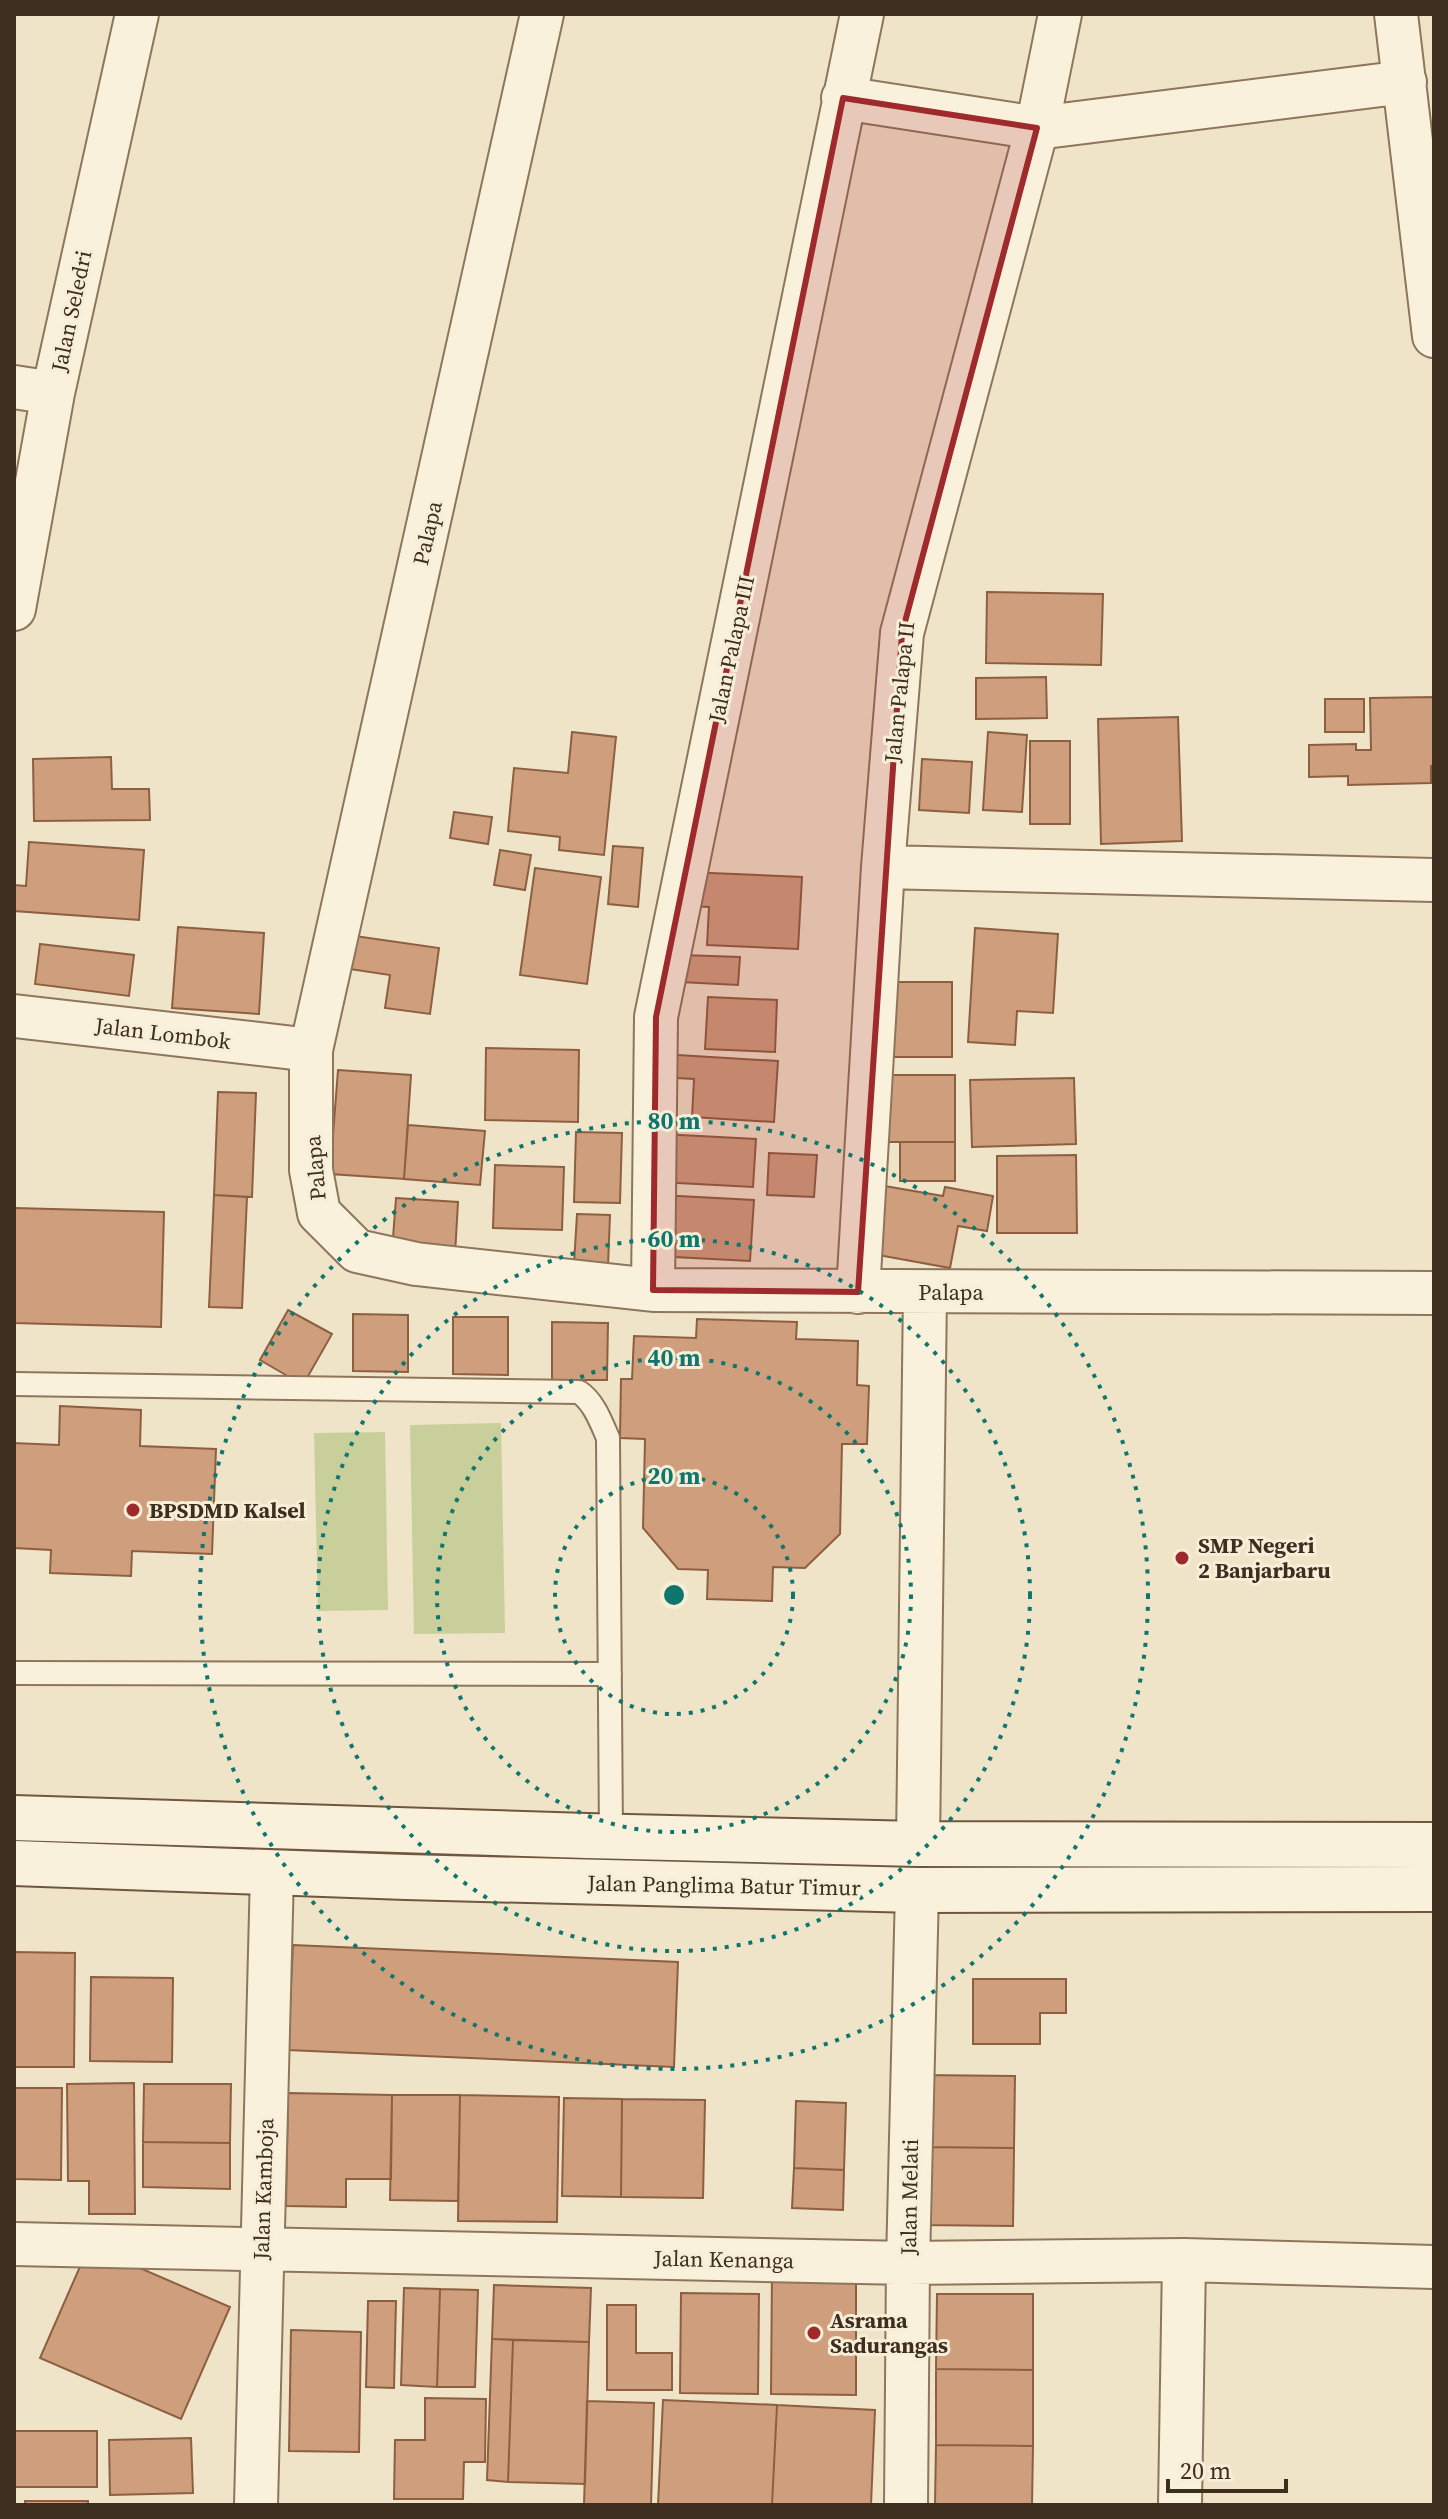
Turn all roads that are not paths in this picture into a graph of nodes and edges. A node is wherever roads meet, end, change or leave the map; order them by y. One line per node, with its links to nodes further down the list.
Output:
1 (137, 14): 11 (street, Jalan Seledri)
2 (542, 14): 16 (street, Palapa)
3 (862, 14): 7 (street, Jalan Palapa III)
4 (1060, 14): 8 (street, Jalan Palapa II)
5 (1396, 14): 6 (street)
6 (1405, 82): 8 (street); 9 (street)
7 (843, 98): 8 (street); 17 (street, Jalan Palapa III)
8 (1037, 128): 13 (street, Jalan Palapa II)
9 (1427, 217): 10 (street)
10 (1434, 336)
11 (34, 390): 12 (street, Jalan Seledri)
12 (14, 609)
13 (883, 867): 14 (street); 18 (street, Jalan Palapa II)
14 (1434, 880)
15 (14, 1016): 16 (street, Jalan Lombok)
16 (311, 1050): 17 (street, Palapa)
17 (653, 1290): 18 (street, Palapa)
18 (858, 1292): 19 (street, Palapa)
19 (925, 1292): 20 (street, Palapa); 27 (street)
20 (1434, 1293)
21 (14, 1384): 23 (lane)
22 (14, 1673): 23 (lane)
23 (610, 1674): 26 (lane)
24 (14, 1818): 25 (main road, Jalan Panglima Batur Timur)
25 (406, 1831): 26 (main road, Jalan Panglima Batur Timur); 31 (main road)
26 (599, 1837): 27 (main road, Jalan Panglima Batur Timur); 32 (main road)
27 (918, 1844): 28 (main road, Jalan Panglima Batur Timur)
28 (1434, 1845)
29 (14, 1863): 30 (main road, Jalan Panglima Batur Timur)
30 (272, 1873): 31 (main road, Jalan Panglima Batur Timur); 36 (street, Jalan Kamboja)
31 (406, 1877): 32 (main road, Jalan Panglima Batur Timur)
32 (587, 1881): 34 (main road, Jalan Panglima Batur Timur)
33 (1434, 1889): 34 (main road, Jalan Panglima Batur Timur)
34 (917, 1890): 38 (street, Jalan Melati)
35 (14, 2244): 36 (street, Jalan Kenanga)
36 (261, 2249): 38 (street, Jalan Kenanga); 40 (street, Jalan Kamboja)
37 (1184, 2260): 38 (street, Jalan Kenanga); 39 (street, Jalan Kenanga); 42 (street)
38 (908, 2263): 41 (street, Jalan Melati)
39 (1434, 2267)
40 (256, 2505)
41 (906, 2505)
42 (1180, 2505)

